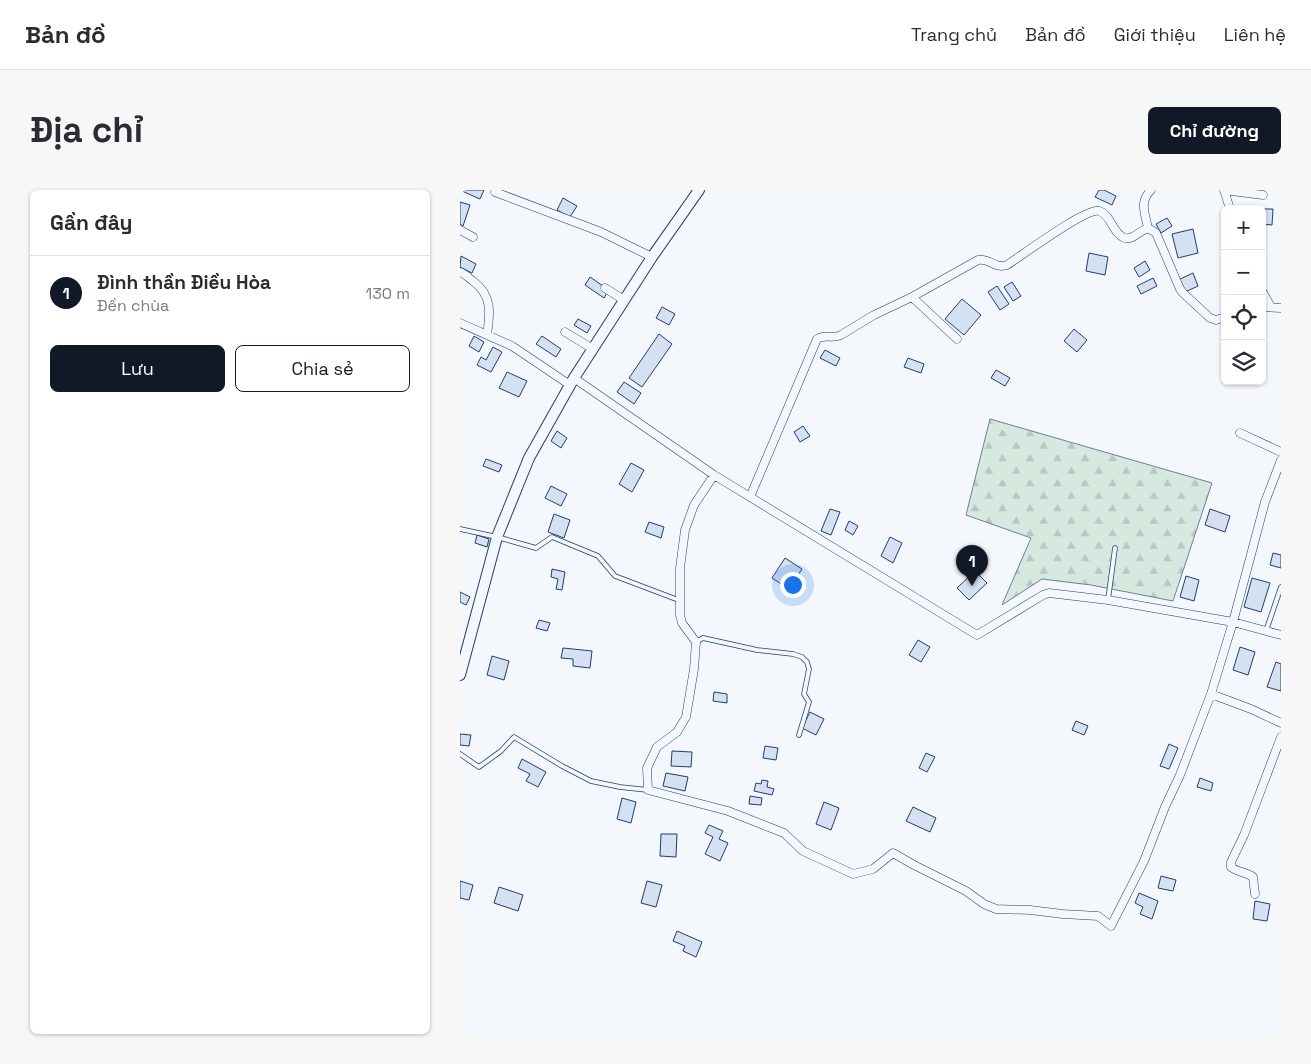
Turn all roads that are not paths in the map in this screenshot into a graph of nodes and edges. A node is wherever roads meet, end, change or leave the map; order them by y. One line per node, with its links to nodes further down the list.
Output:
1 (699, 190): 12 (street)
2 (1151, 190): 9 (street)
3 (1224, 190): 5 (street); 7 (street)
4 (495, 192): 8 (street)
5 (1263, 195)
6 (554, 204): 8 (street)
7 (1229, 205)
8 (552, 212): 12 (street)
9 (1148, 228): 16 (street); 21 (street)
10 (460, 230): 11 (street)
11 (473, 237)
12 (652, 257): 17 (street)
13 (460, 272): 24 (street)
14 (605, 288): 17 (street)
15 (1264, 295): 19 (street)
16 (912, 297): 25 (street); 32 (street)
17 (624, 300): 26 (street)
18 (1266, 307): 19 (street)
19 (1271, 308): 20 (street)
20 (1281, 308)
21 (1221, 318)
22 (460, 323): 24 (street)
23 (566, 332): 26 (street)
24 (487, 335): 27 (street)
25 (957, 339)
26 (592, 349): 27 (street)
27 (572, 382): 31 (street); 34 (street)
28 (1240, 433): 29 (street)
29 (1281, 452)
30 (1281, 460): 39 (street)
31 (714, 474): 32 (street); 38 (street)
32 (750, 497): 37 (street)
33 (460, 529): 34 (lane)
34 (497, 537): 38 (lane); 43 (street)
35 (1115, 548): 37 (lane)
36 (1281, 587): 40 (lane)
37 (1108, 600): 39 (street)
38 (681, 601): 42 (street)
39 (1233, 622): 40 (street); 44 (street)
40 (1266, 631): 41 (street)
41 (1281, 635)
42 (696, 642): 46 (lane); 49 (street)
43 (460, 675)
44 (1211, 694): 45 (street); 49 (street)
45 (1281, 723)
46 (799, 735)
47 (1281, 737): 50 (street)
48 (460, 754): 49 (lane)
49 (648, 790)
50 (1255, 894)

